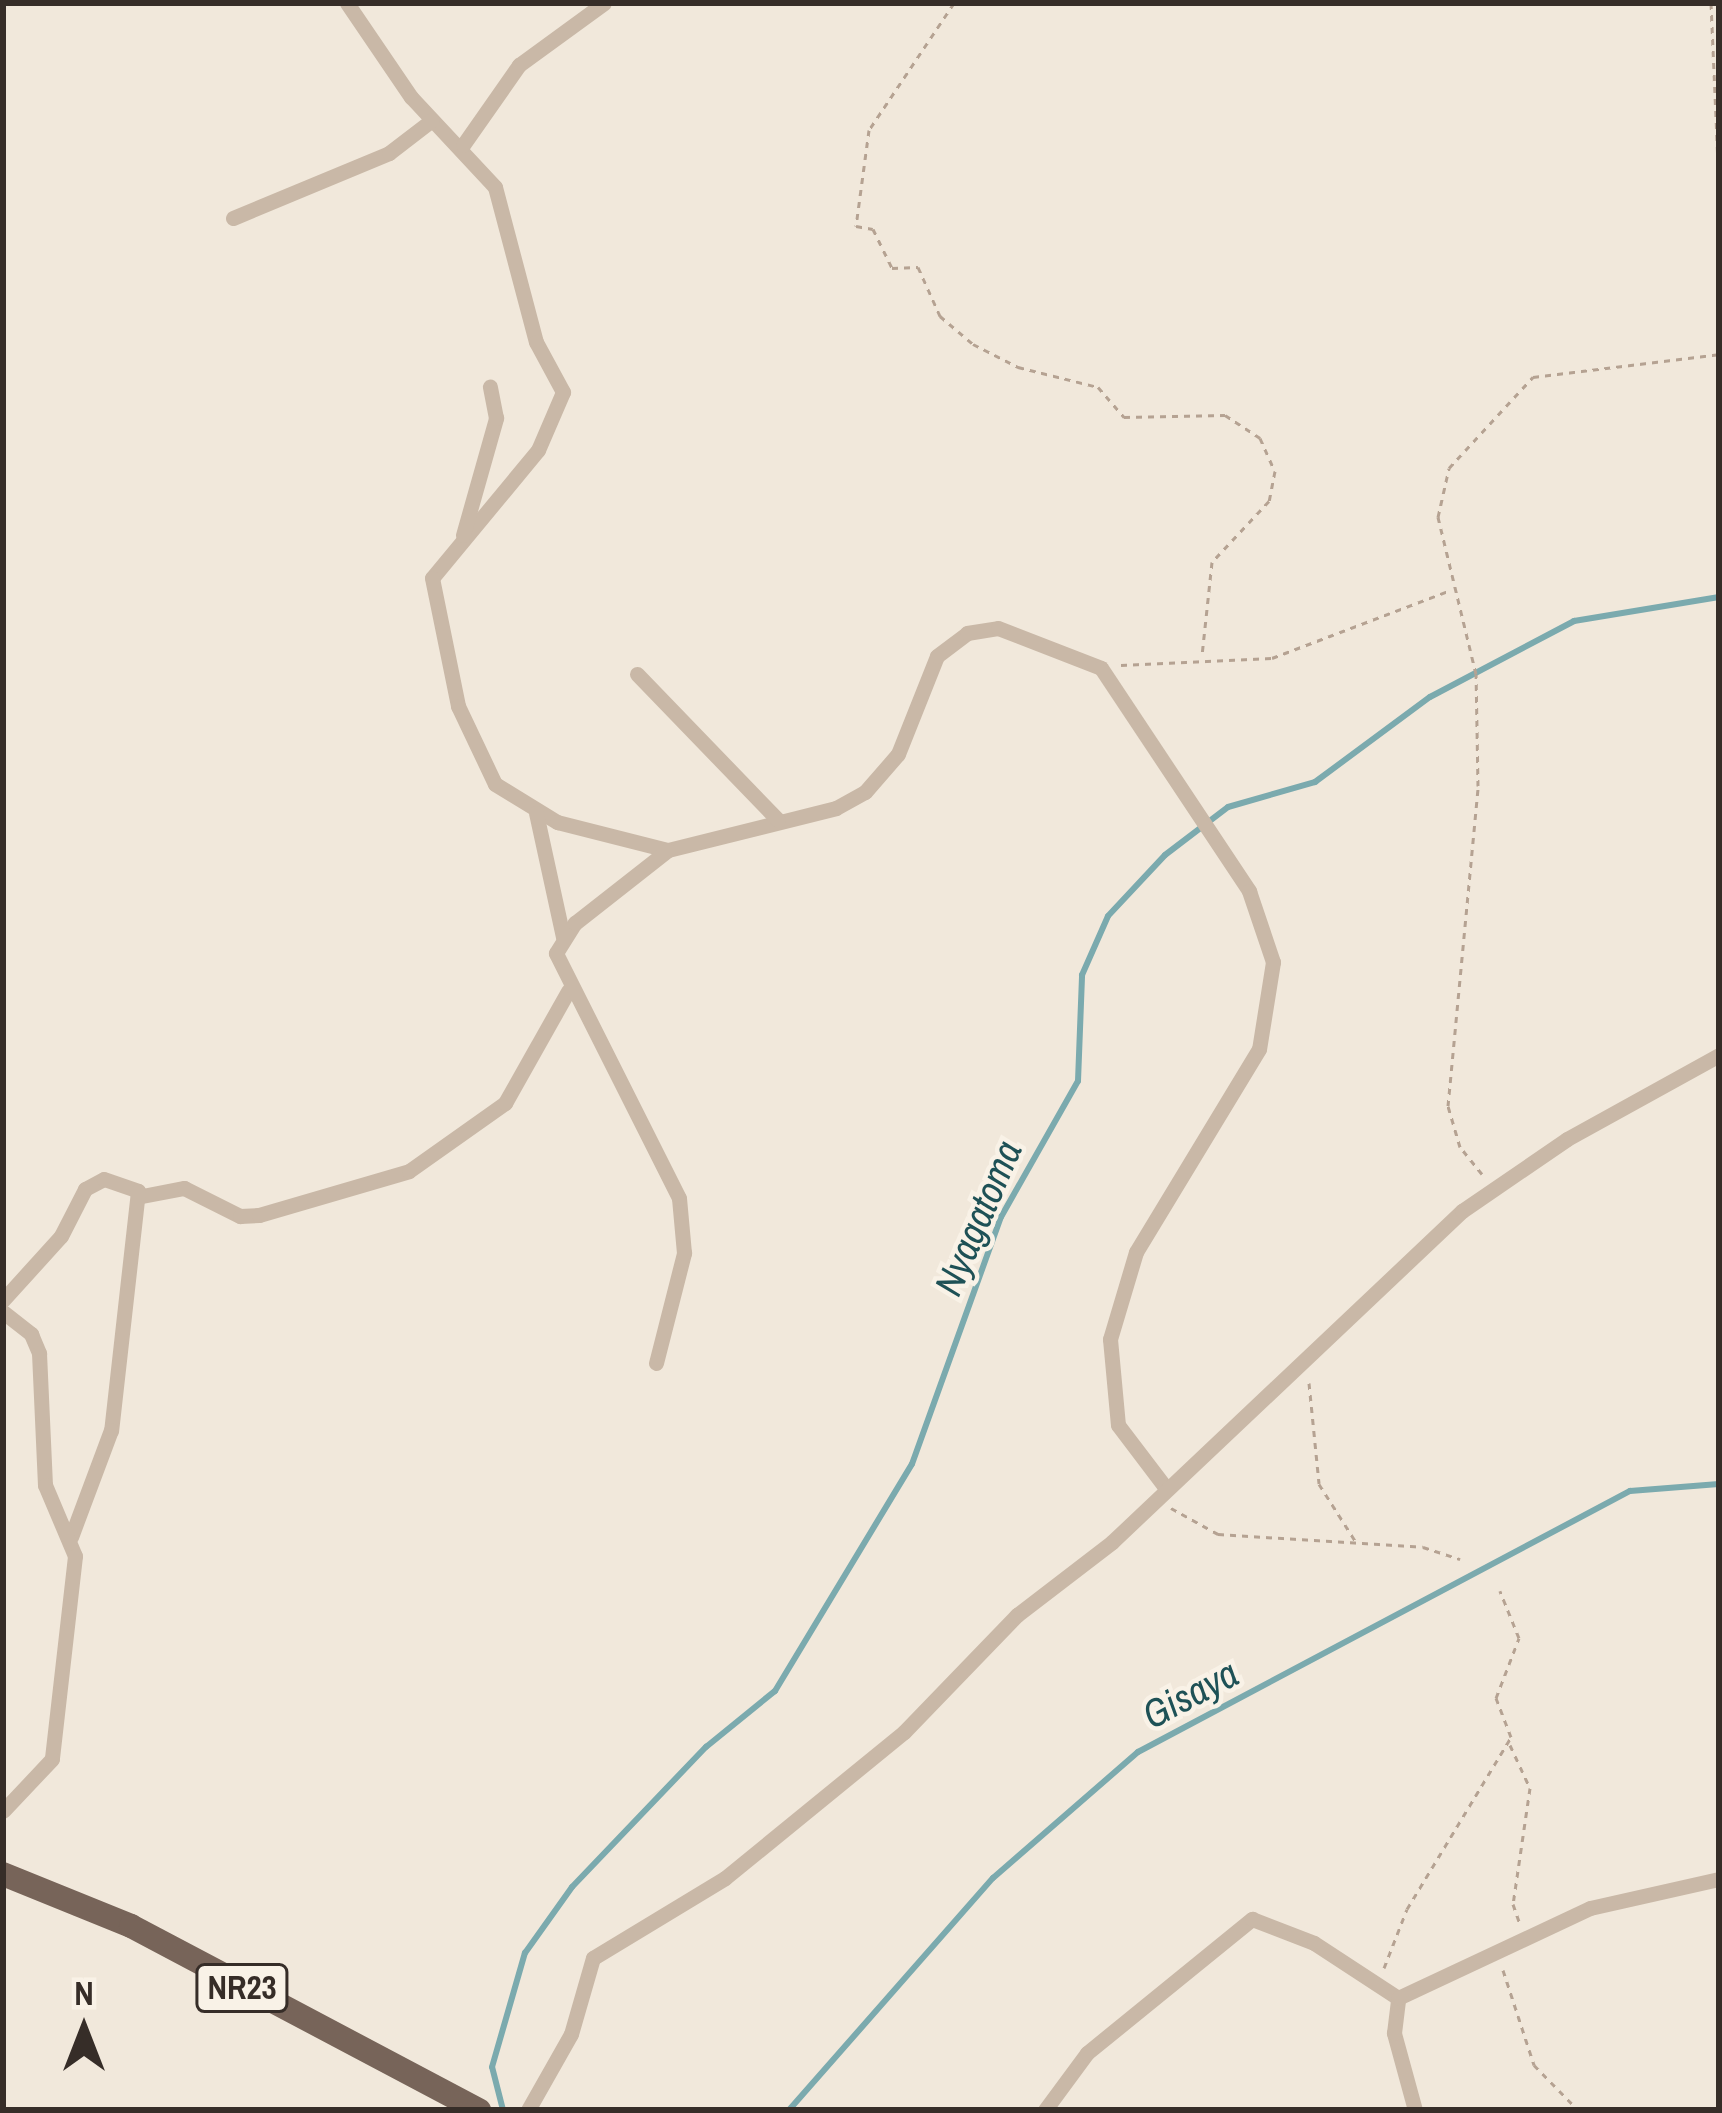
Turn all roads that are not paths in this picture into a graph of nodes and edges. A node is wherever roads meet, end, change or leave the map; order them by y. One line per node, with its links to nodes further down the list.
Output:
1 (347, 3): 3 (street)
2 (604, 3): 4 (street)
3 (432, 120): 4 (street); 5 (street)
4 (463, 145): 7 (street)
5 (232, 218)
6 (490, 387): 7 (street)
7 (462, 537): 9 (street)
8 (637, 674): 10 (street)
9 (536, 813): 11 (street); 12 (street)
10 (778, 820): 11 (street); 19 (street)
11 (668, 850): 12 (street)
12 (563, 937): 13 (street)
13 (568, 991): 15 (street); 18 (street)
14 (1719, 1055): 19 (street)
15 (142, 1196): 16 (street); 20 (street)
16 (3, 1300)
17 (3, 1312): 20 (street)
18 (656, 1363)
19 (1161, 1493): 26 (street)
20 (71, 1537): 21 (street)
21 (3, 1810)
22 (3, 1874): 25 (main road, NR23)
23 (1719, 1879): 24 (street)
24 (1398, 1998): 27 (street); 28 (street)
25 (479, 2110)
26 (528, 2110)
27 (1045, 2110)
28 (1415, 2110)

